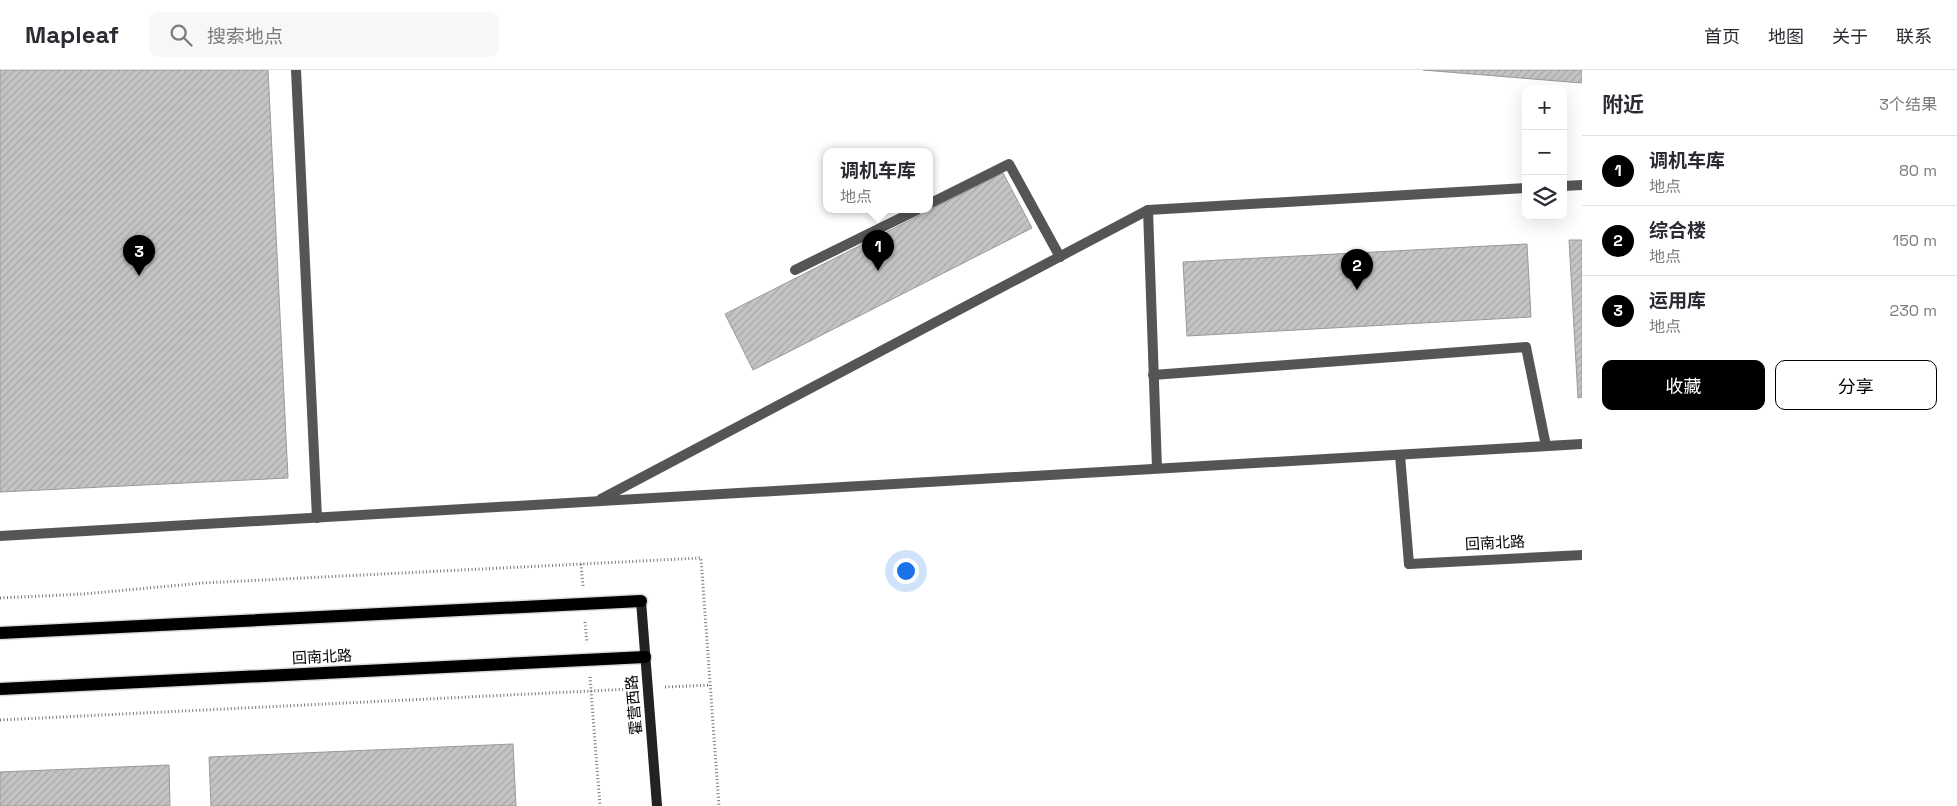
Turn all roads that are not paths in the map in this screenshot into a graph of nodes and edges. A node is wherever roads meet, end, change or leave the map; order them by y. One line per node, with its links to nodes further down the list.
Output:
1 (296, 70): 16 (street)
2 (1582, 185): 3 (street)
3 (1567, 186)
4 (1522, 188): 6 (street)
5 (933, 202): 8 (street)
6 (1148, 210): 8 (street); 10 (street)
7 (911, 213): 9 (street)
8 (1060, 257): 15 (street)
9 (795, 270)
10 (1153, 375): 12 (street); 14 (street)
11 (1582, 444): 12 (street)
12 (1546, 446): 13 (street)
13 (1400, 455): 14 (street); 18 (street, 回南北路)
14 (1157, 468): 15 (street)
15 (598, 500): 16 (street)
16 (317, 518): 17 (street)
17 (0, 536)
18 (1582, 555)
19 (641, 601): 20 (main road); 21 (street, 霍营西路)
20 (0, 633)
21 (645, 657): 22 (main road, 回南北路); 23 (street, 霍营西路)
22 (0, 689)
23 (657, 806)

